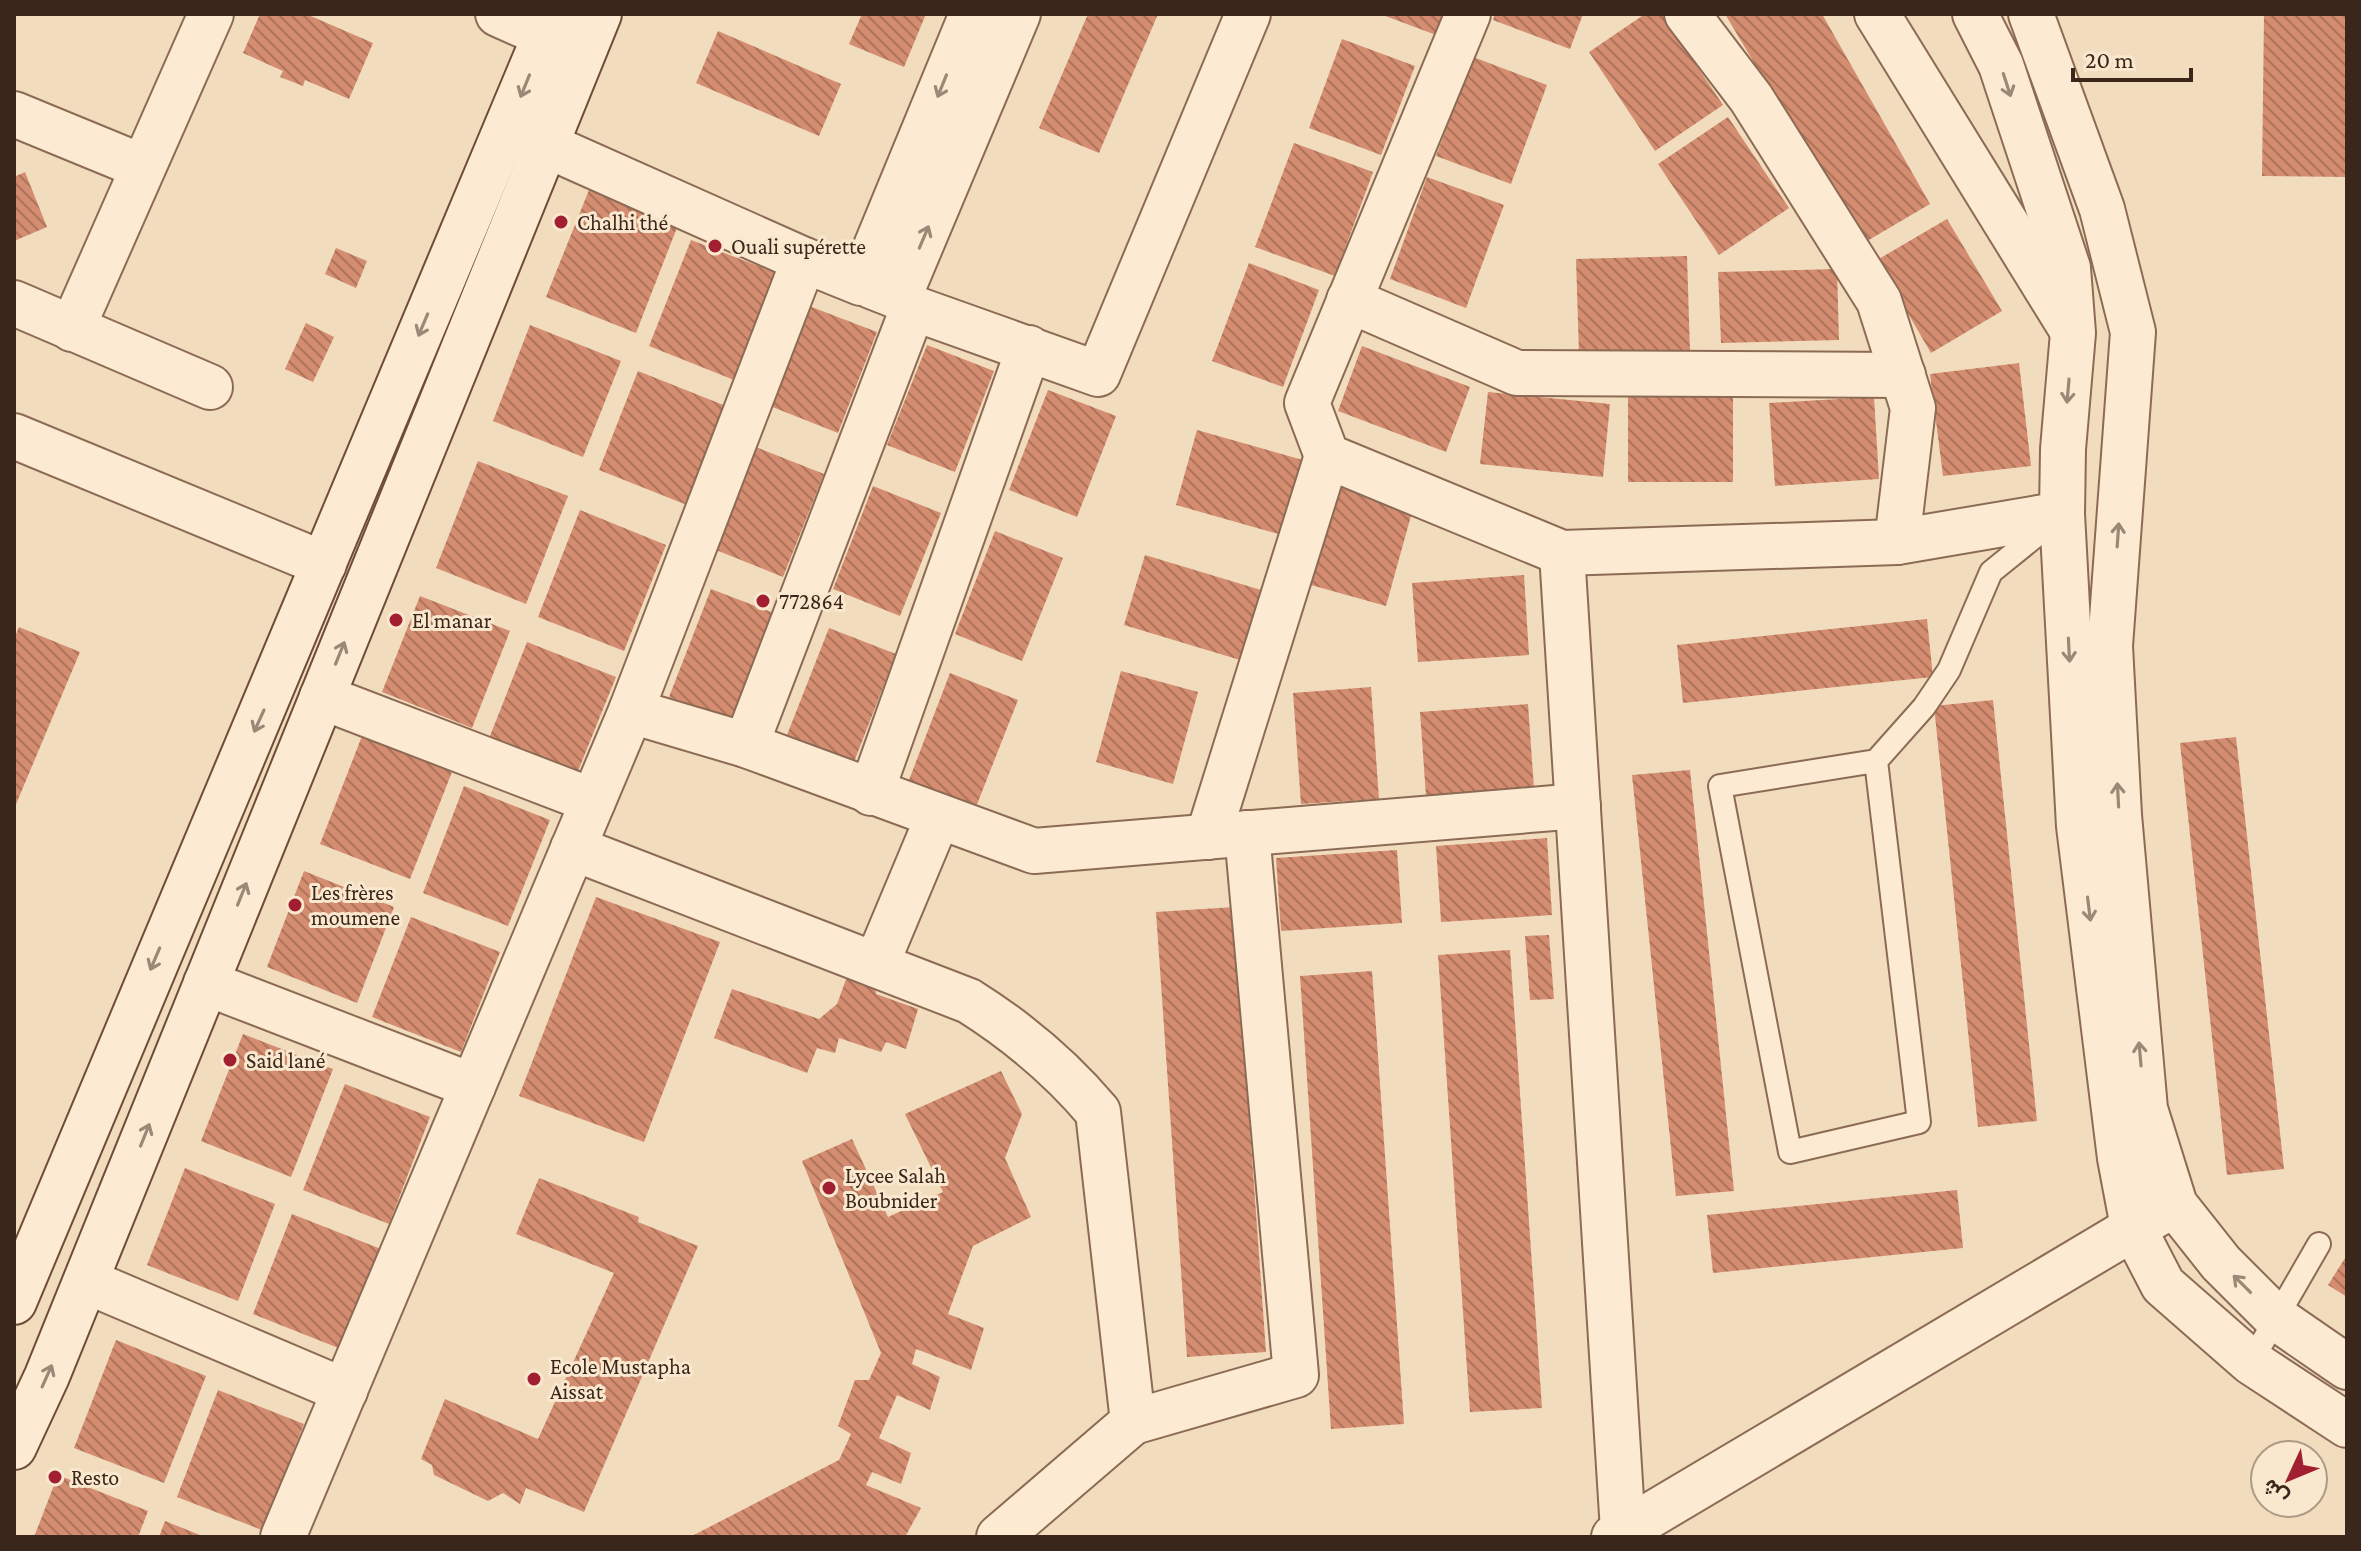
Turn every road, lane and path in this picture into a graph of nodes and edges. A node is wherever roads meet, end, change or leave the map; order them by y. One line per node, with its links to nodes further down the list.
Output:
1 (211, 14): 15 (street)
2 (498, 14): 12 (street)
3 (599, 14): 14 (street)
4 (972, 14): 17 (street, one-way to 17)
5 (1018, 14): 17 (street, one-way to 5)
6 (1248, 14): 22 (street)
7 (1468, 14): 18 (street)
8 (1687, 14): 23 (street)
9 (1877, 14): 21 (street)
10 (1975, 14): 21 (street, one-way to 21)
11 (2031, 14): 44 (street, one-way to 11)
12 (550, 25): 30 (street, one-way to 30)
13 (14, 114): 15 (street)
14 (546, 145): 16 (street); 31 (street, one-way to 14)
15 (143, 167): 20 (street)
16 (804, 260): 17 (street); 32 (street)
17 (891, 296): 22 (street); 33 (street)
18 (1349, 300): 23 (street); 26 (street)
19 (14, 303): 20 (street)
20 (72, 329): 24 (street)
21 (2073, 333): 27 (street, one-way to 27)
22 (1029, 348): 35 (street)
23 (1903, 375): 28 (street)
24 (210, 387)
25 (14, 436): 30 (street)
26 (1327, 456): 29 (street); 39 (street)
27 (2062, 514): 28 (street); 34 (lane); 45 (street, one-way to 45)
28 (1897, 542): 29 (street)
29 (1562, 553): 37 (street)
30 (324, 564): 48 (street, one-way to 48)
31 (322, 697): 36 (street); 42 (street, one-way to 31)
32 (631, 711): 33 (street); 36 (street)
33 (746, 745): 35 (street)
34 (1876, 761): 34 (lane)
35 (871, 793): 38 (street)
36 (593, 801): 40 (street)
37 (1578, 806): 39 (street); 56 (street)
38 (938, 817): 39 (street); 41 (street)
39 (1228, 835): 53 (street)
40 (573, 848): 41 (street); 43 (street)
41 (876, 965): 53 (street)
42 (206, 983): 43 (street); 47 (street, one-way to 42)
43 (473, 1086): 52 (street)
44 (2175, 1205): 45 (street); 49 (street, one-way to 44)
45 (2133, 1227): 50 (street); 56 (street)
46 (2319, 1244): 49 (lane)
47 (86, 1281): 52 (street); 55 (street, one-way to 47)
48 (14, 1302)
49 (2276, 1318): 50 (lane); 51 (street)
50 (2251, 1362): 54 (street)
51 (2347, 1367)
52 (345, 1391): 57 (street)
53 (1133, 1422): 58 (street)
54 (2347, 1425)
55 (14, 1447)
56 (1618, 1534)
57 (283, 1537)
58 (999, 1537)

